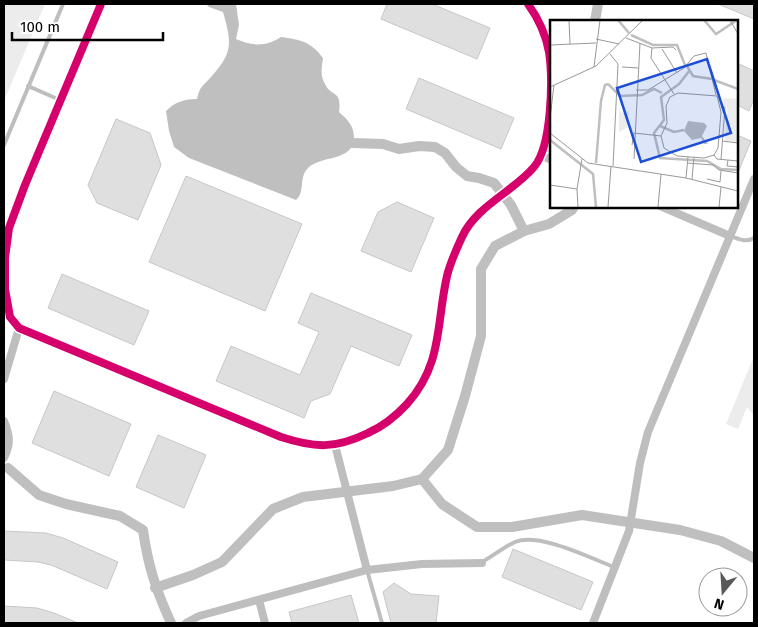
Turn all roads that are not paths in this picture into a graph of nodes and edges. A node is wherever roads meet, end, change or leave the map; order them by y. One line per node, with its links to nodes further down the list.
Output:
1 (63, 4): 5 (lane)
2 (101, 4): 7 (street)
3 (528, 4): 4 (street)
4 (550, 67)
5 (28, 86): 7 (lane); 8 (lane)
6 (550, 97): 9 (street)
7 (60, 100): 13 (street)
8 (4, 145)
9 (542, 156): 10 (street); 19 (street)
10 (550, 159)
11 (754, 178): 14 (street)
12 (665, 208): 14 (street)
13 (6, 227): 16 (street)
14 (730, 236): 15 (lane); 22 (street)
15 (754, 238)
16 (19, 328): 17 (street); 19 (street)
17 (4, 379)
18 (4, 421): 20 (street)
19 (335, 445): 23 (street)
20 (4, 458)
21 (482, 562): 22 (lane); 23 (street)
22 (616, 568): 28 (street)
23 (368, 570): 24 (street); 27 (lane)
24 (259, 600): 25 (street); 26 (street)
25 (186, 623)
26 (265, 623)
27 (382, 623)
28 (593, 623)

